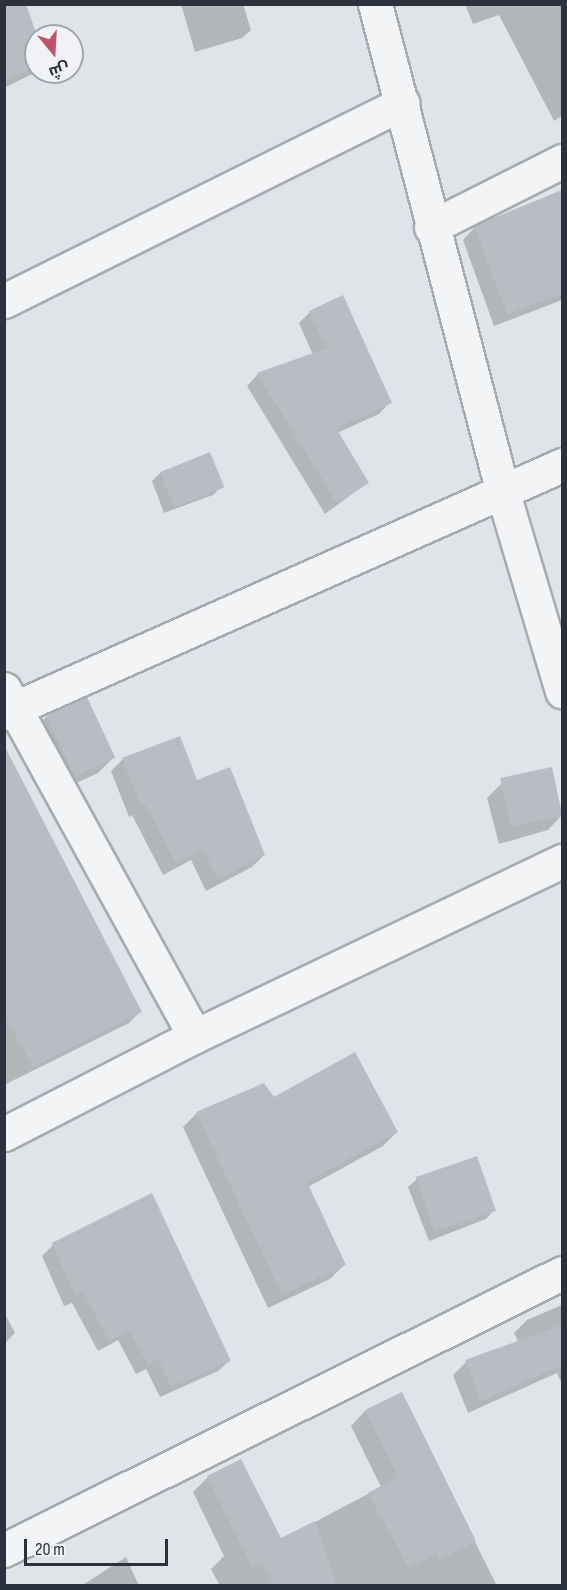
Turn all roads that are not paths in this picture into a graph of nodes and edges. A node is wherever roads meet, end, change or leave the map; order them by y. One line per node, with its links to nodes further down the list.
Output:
1 (375, 4): 2 (street)
2 (402, 103): 4 (street); 5 (street)
3 (562, 161): 4 (street)
4 (431, 227): 7 (street)
5 (4, 302)
6 (562, 465): 7 (street)
7 (502, 493): 8 (street); 9 (street)
8 (562, 691)
9 (8, 703): 11 (street)
10 (562, 861): 11 (street)
11 (195, 1036): 12 (street)
12 (4, 1134)
13 (562, 1273): 14 (street)
14 (4, 1550)

